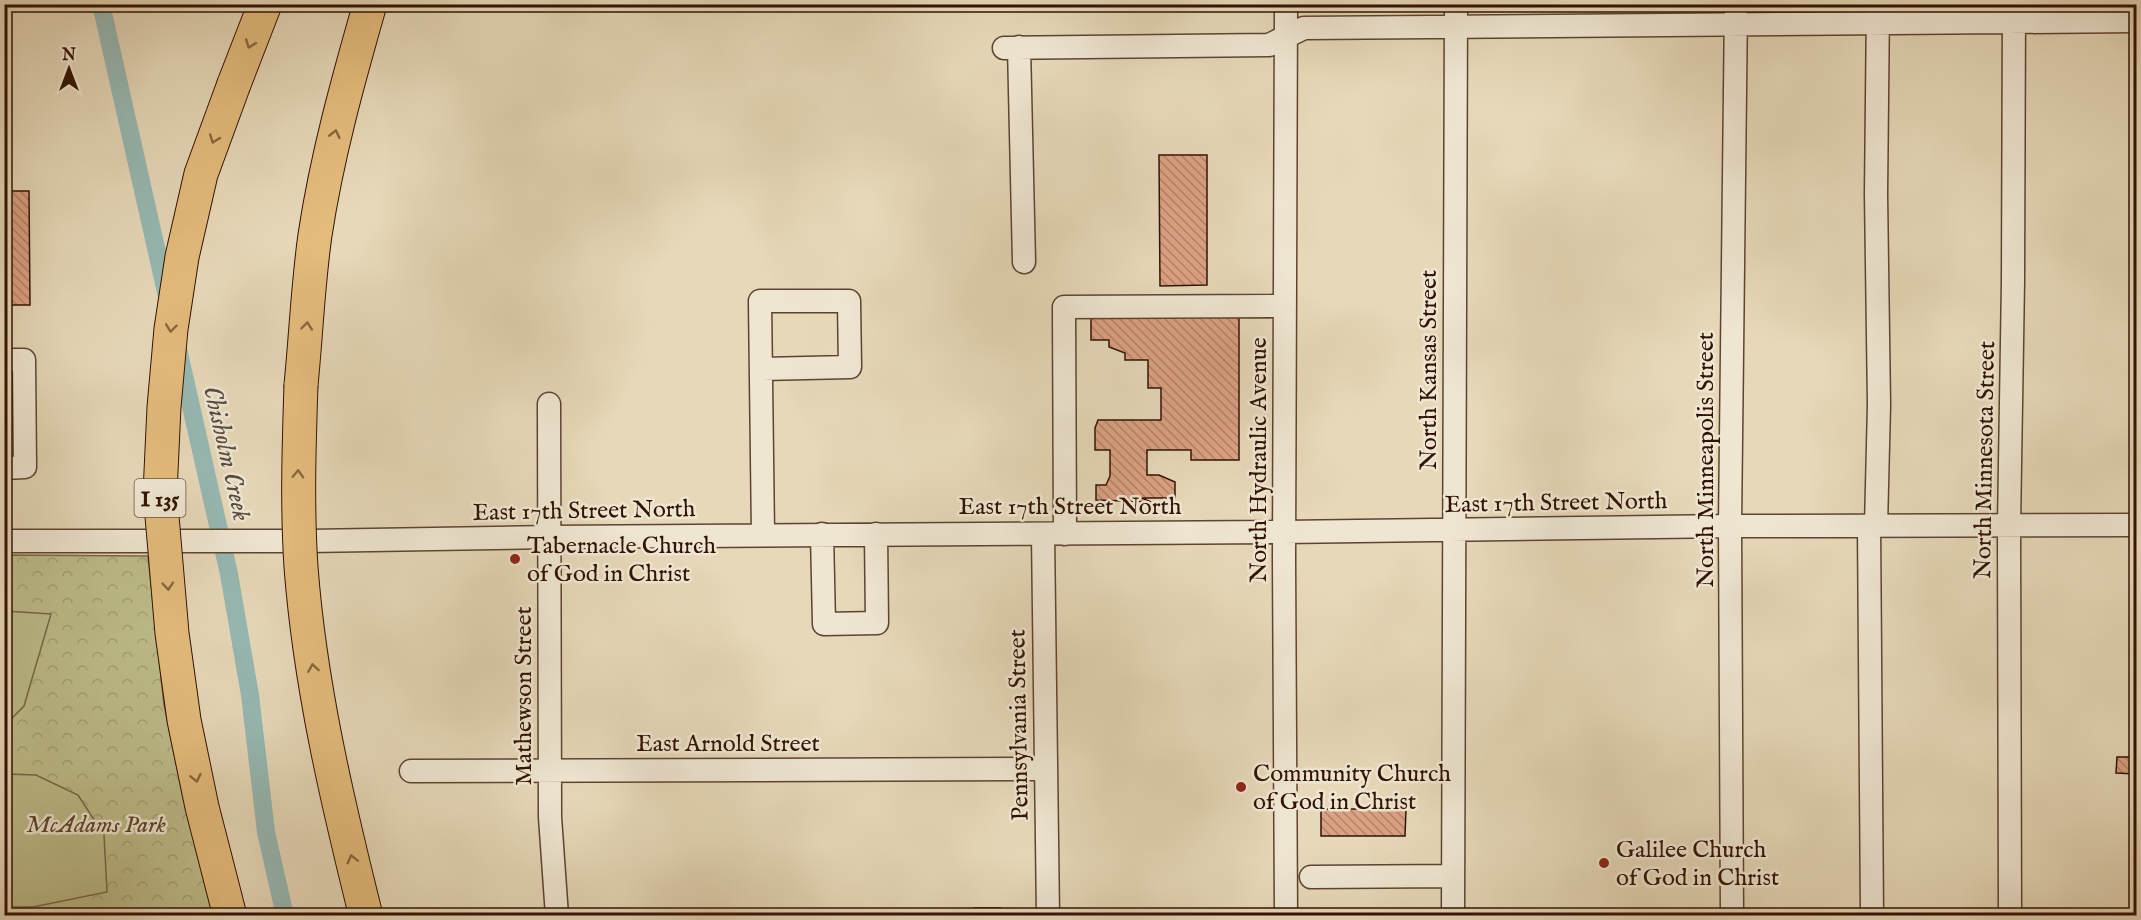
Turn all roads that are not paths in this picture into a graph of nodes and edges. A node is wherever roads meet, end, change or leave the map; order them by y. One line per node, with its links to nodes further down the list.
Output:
1 (266, 4): 33 (highway, I 135, one-way to 33, bridge)
2 (370, 4): 34 (highway, one-way to 2, bridge)
3 (1286, 4): 9 (street, North Hydraulic Avenue)
4 (2014, 13): 6 (street); 8 (street); 19 (street, North Minnesota Street)
5 (1736, 14): 6 (street); 7 (street); 17 (street, North Minneapolis Street)
6 (1878, 14): 18 (street)
7 (1456, 16): 9 (street); 20 (street, North Kansas Street)
8 (2136, 21)
9 (1286, 37): 10 (street); 11 (street, North Hydraulic Avenue)
10 (1024, 262)
11 (1285, 306): 21 (street, North Hydraulic Avenue); 24 (street, Pennsylvania Street)
12 (4, 360): 15 (street)
13 (761, 369): 13 (street); 25 (street)
14 (549, 404): 26 (street, Mathewson Street)
15 (4, 468)
16 (2136, 525): 19 (street, East 17th Street North)
17 (1730, 526): 18 (street, East 17th Street North); 20 (street, East 17th Street North); 39 (street, North Minneapolis Street)
18 (1873, 526): 19 (street, East 17th Street North); 40 (street)
19 (2009, 526): 41 (street, North Minnesota Street)
20 (1455, 531): 21 (street, East 17th Street North); 31 (street, North Kansas Street)
21 (1284, 532): 24 (street, East 17th Street North); 37 (street, North Hydraulic Avenue)
22 (822, 534): 23 (street, East 17th Street North); 23 (street); 25 (street, East 17th Street North)
23 (876, 534): 24 (street, East 17th Street North)
24 (1054, 534): 28 (street, Pennsylvania Street)
25 (763, 535): 26 (street, East 17th Street North)
26 (550, 537): 27 (street, East 17th Street North); 29 (street, Mathewson Street)
27 (4, 541)
28 (1046, 769): 29 (street, East Arnold Street); 36 (street, Pennsylvania Street)
29 (550, 770): 30 (street, East Arnold Street); 35 (street, Mathewson Street)
30 (411, 771)
31 (1453, 876): 32 (street); 38 (street, North Kansas Street)
32 (1311, 877)
33 (230, 915)
34 (366, 915)
35 (557, 915)
36 (1048, 915)
37 (1286, 915)
38 (1453, 915)
39 (1732, 915)
40 (1872, 915)
41 (2010, 915)

